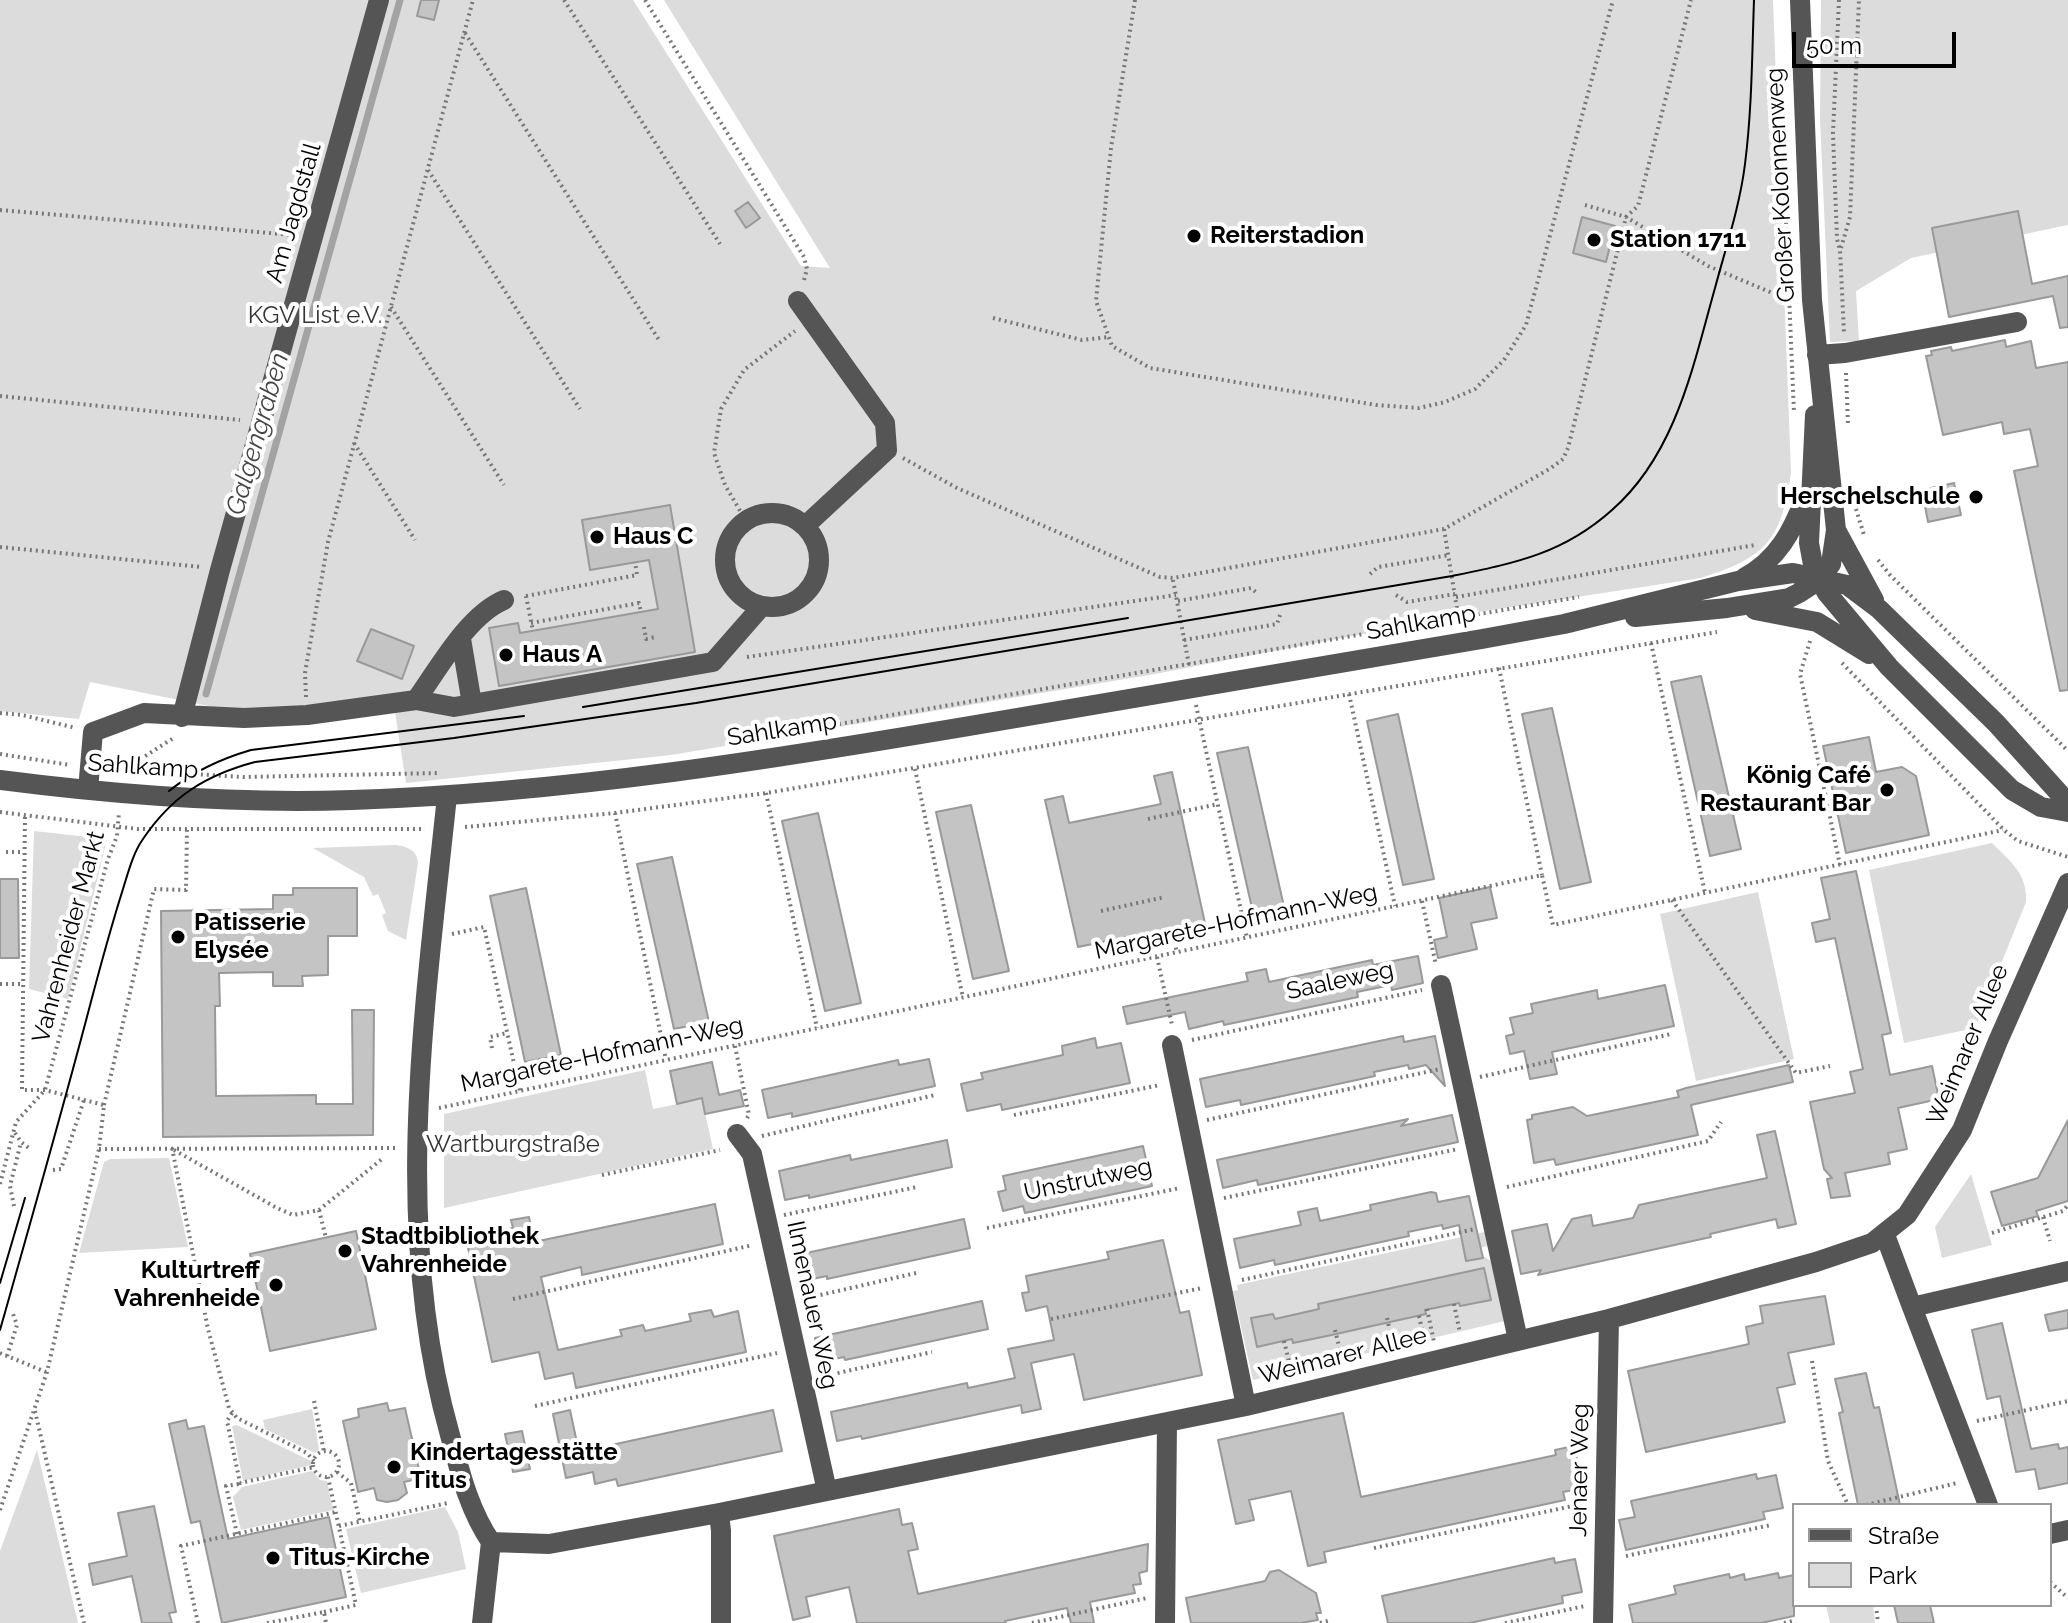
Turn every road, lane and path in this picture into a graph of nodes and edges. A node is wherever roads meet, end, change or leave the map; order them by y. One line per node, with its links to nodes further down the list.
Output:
1 (379, 0): 17 (street, Am Jagdstall)
2 (473, 0): 11 (path)
3 (564, 0): 18 (path)
4 (645, 0): 22 (path)
5 (1135, 0): 27 (path)
6 (1613, 0): 27 (path)
7 (1691, 0): 16 (path)
8 (1800, 0): 21 (street, Großer Kolonnenweg)
9 (1839, 0): 19 (path)
10 (1859, 0): 19 (path)
11 (465, 33): 12 (path); 28 (path)
12 (428, 170): 23 (path); 32 (path)
13 (1784, 174): 20 (path)
14 (1585, 205): 16 (path)
15 (0, 210): 17 (path)
16 (1626, 217): 20 (path); 43 (path)
17 (314, 240): 33 (street, Am Jagdstall)
18 (720, 244)
19 (1840, 250): 29 (path)
20 (1788, 300): 21 (path); 34 (path)
21 (1812, 300): 30 (street, Großer Kolonnenweg)
22 (798, 301): 25 (street)
23 (391, 307): 36 (path); 39 (path)
24 (993, 318): 27 (path)
25 (811, 319): 37 (street); 41 (path)
26 (2017, 322): 29 (street)
27 (1109, 337)
28 (659, 340)
29 (1845, 353): 30 (street); 35 (path)
30 (1818, 361): 38 (street, Großer Kolonnenweg); 44 (street, Großer Kolonnenweg)
31 (0, 396): 33 (path)
32 (580, 409)
33 (261, 424): 54 (street, Am Jagdstall)
34 (1794, 428)
35 (1849, 439)
36 (354, 443): 46 (path); 96 (path)
37 (887, 450): 42 (street); 56 (path)
38 (1813, 479): 57 (street, Großer Kolonnenweg); 58 (street, Sahlkamp)
39 (504, 485)
40 (1854, 496): 47 (path)
41 (746, 521): 42 (street); 66 (street)
42 (805, 526): 66 (street)
43 (1444, 529): 51 (path); 56 (path)
44 (1836, 530): 57 (street, Großer Kolonnenweg); 68 (street, Großer Kolonnenweg)
45 (637, 539): 49 (path)
46 (415, 540)
47 (1870, 546)
48 (0, 547): 54 (path)
49 (632, 547)
50 (1755, 553): 63 (path)
51 (1449, 555): 55 (path); 63 (path)
52 (1875, 557): 101 (path)
53 (635, 562): 62 (path)
54 (220, 570): 97 (street, Am Jagdstall)
55 (1370, 574)
56 (1173, 578): 64 (path)
57 (1819, 580): 58 (street, Sahlkamp); 67 (street, Sahlkamp); 68 (street, Sahlkamp); 89 (street, Sahlkamp)
58 (1738, 581): 73 (street, Sahlkamp)
59 (1257, 593): 64 (path)
60 (1396, 595): 63 (path)
61 (1586, 595): 71 (path)
62 (526, 596)
63 (1455, 596): 71 (path)
64 (1176, 598): 79 (path); 87 (path)
65 (504, 600): 77 (street)
66 (762, 606): 87 (street)
67 (1727, 608): 73 (street, Sahlkamp); 89 (street, Sahlkamp)
68 (1879, 609): 112 (street, Sahlkamp)
69 (641, 612): 72 (path)
70 (1280, 615): 79 (path)
71 (1459, 619): 80 (path); 88 (path)
72 (531, 623)
73 (1564, 624): 80 (street, Sahlkamp)
74 (644, 627): 76 (path)
75 (1724, 631): 81 (path)
76 (655, 637)
77 (461, 639): 93 (street); 94 (street)
78 (1799, 639): 82 (path)
79 (1184, 640): 88 (path)
80 (1463, 643): 91 (street, Sahlkamp)
81 (1651, 643): 90 (path); 129 (path)
82 (1810, 643): 84 (path); 126 (path)
83 (535, 646): 85 (path)
84 (1819, 649)
85 (547, 655)
86 (1839, 661): 122 (path)
87 (713, 662): 94 (street)
88 (1188, 664): 91 (path); 99 (path)
89 (1889, 667): 115 (street, Sahlkamp)
90 (1499, 668): 92 (path); 127 (path)
91 (1192, 688): 98 (path); 111 (street, Sahlkamp)
92 (1349, 693): 98 (path); 133 (path)
93 (416, 700): 94 (street); 96 (street)
94 (472, 704)
95 (0, 713): 100 (path)
96 (307, 715): 97 (street)
97 (182, 717): 100 (street); 105 (path)
98 (1199, 720): 104 (path); 113 (path)
99 (832, 725)
100 (93, 732): 103 (street)
101 (2068, 751)
102 (0, 754): 103 (path)
103 (90, 767): 105 (path); 108 (street)
104 (915, 769): 110 (path); 143 (path)
105 (123, 770): 106 (path); 109 (path, Vahrenheider Markt)
106 (445, 773)
107 (0, 780): 108 (street, Sahlkamp)
108 (88, 790): 109 (street, Sahlkamp)
109 (121, 793): 111 (street, Sahlkamp); 119 (path, Vahrenheider Markt)
110 (766, 793): 116 (path); 144 (path)
111 (447, 796): 120 (street)
112 (2068, 803)
113 (1218, 804): 118 (path); 137 (path)
114 (0, 812): 117 (path)
115 (2068, 812)
116 (615, 813): 120 (path); 150 (path)
117 (25, 815): 119 (path); 124 (path)
118 (1148, 819)
119 (118, 827): 121 (path); 154 (path, Vahrenheider Markt)
120 (444, 828): 121 (path); 168 (street)
121 (187, 830): 158 (path)
122 (2004, 830): 125 (path); 126 (path)
123 (6, 852): 124 (path)
124 (25, 852): 141 (path)
125 (2068, 857)
126 (1840, 865): 129 (path)
127 (1542, 875): 131 (path); 132 (path, Margarete-Hofmann-Weg)
128 (2068, 883): 187 (street, Weimarer Allee)
129 (1705, 893): 131 (path)
130 (1165, 897): 134 (path)
131 (1672, 900): 151 (path)
132 (1422, 901): 133 (path, Margarete-Hofmann-Weg); 142 (path)
133 (1395, 906): 137 (path, Margarete-Hofmann-Weg)
134 (1101, 911)
135 (1172, 930): 138 (path)
136 (452, 934): 145 (path)
137 (1247, 938): 138 (path, Margarete-Hofmann-Weg)
138 (1177, 953): 139 (path, Margarete-Hofmann-Weg)
139 (1157, 957): 143 (path, Margarete-Hofmann-Weg); 147 (path)
140 (0, 984): 141 (path)
141 (23, 984): 154 (path)
142 (1441, 985): 147 (path, Saaleweg); 152 (street)
143 (963, 998): 144 (path, Margarete-Hofmann-Weg)
144 (817, 1028): 148 (path, Margarete-Hofmann-Weg)
145 (507, 1033): 149 (path); 155 (path)
146 (1671, 1034): 152 (path)
147 (1172, 1045): 153 (street)
148 (735, 1046): 150 (path, Margarete-Hofmann-Weg); 164 (path)
149 (492, 1048)
150 (666, 1060): 155 (path, Margarete-Hofmann-Weg)
151 (1830, 1066)
152 (1460, 1073): 162 (path); 166 (street)
153 (1179, 1081): 160 (path); 162 (street)
154 (45, 1090): 157 (path); 163 (path)
155 (520, 1091): 159 (path, Margarete-Hofmann-Weg)
156 (935, 1095): 164 (path)
157 (84, 1100): 158 (path); 173 (path)
158 (104, 1105): 170 (path)
159 (437, 1109)
160 (1014, 1115)
161 (1721, 1122): 177 (path)
162 (1188, 1124): 178 (street)
163 (14, 1130): 165 (path); 175 (path)
164 (739, 1137): 183 (street, Ilmenauer Weg)
165 (21, 1142): 169 (path); 180 (path)
166 (1476, 1145): 177 (street); 178 (path)
167 (172, 1148): 168 (path); 170 (path); 181 (path); 225 (path)
168 (416, 1148): 235 (street)
169 (30, 1149)
170 (99, 1149): 217 (path)
171 (720, 1150): 174 (path)
172 (382, 1159): 181 (path)
173 (53, 1170)
174 (602, 1175)
175 (0, 1184)
176 (917, 1187): 183 (path)
177 (1486, 1191): 184 (street)
178 (1202, 1193): 185 (path, Unstrutweg); 193 (street)
179 (2068, 1205): 182 (path)
180 (14, 1206)
181 (319, 1210): 188 (path)
182 (2043, 1217): 186 (path); 190 (path)
183 (766, 1219): 189 (street, Ilmenauer Weg)
184 (1493, 1226): 193 (path); 206 (street)
185 (987, 1228)
186 (1992, 1233)
187 (1885, 1235): 197 (street); 203 (street, Weimarer Allee)
188 (326, 1238)
189 (771, 1241): 194 (path); 195 (street, Ilmenauer Weg)
190 (2050, 1241)
191 (2068, 1271): 197 (street)
192 (916, 1273): 195 (path)
193 (1221, 1284): 202 (path); 223 (street)
194 (513, 1299)
195 (785, 1303): 210 (street, Ilmenauer Weg)
196 (1454, 1304): 205 (path)
197 (1912, 1307): 232 (street)
198 (1427, 1309): 208 (path)
199 (12, 1311): 214 (path)
200 (1419, 1316): 209 (path)
201 (1387, 1318): 213 (path)
202 (1051, 1319)
203 (1609, 1319): 206 (street, Weimarer Allee); 236 (street, Jenaer Weg)
204 (1335, 1330): 216 (path)
205 (1460, 1337)
206 (1518, 1340): 223 (street, Weimarer Allee)
207 (1284, 1341): 218 (path)
208 (1434, 1343)
209 (1425, 1345)
210 (795, 1349): 219 (street, Ilmenauer Weg); 222 (path)
211 (932, 1352): 219 (path)
212 (0, 1353): 214 (path)
213 (1394, 1353)
214 (7, 1356): 217 (path)
215 (1812, 1361): 237 (path)
216 (1343, 1365)
217 (47, 1372): 224 (path)
218 (1293, 1377)
219 (802, 1380): 234 (street, Ilmenauer Weg)
220 (314, 1401): 228 (path)
221 (2068, 1401): 226 (path)
222 (535, 1406)
223 (1246, 1406): 227 (street, Weimarer Allee)
224 (34, 1408): 240 (path); 257 (path)
225 (232, 1413): 229 (path); 233 (path)
226 (1975, 1422)
227 (1167, 1423): 234 (street, Weimarer Allee); 251 (street)
228 (324, 1452): 229 (path); 230 (path)
229 (314, 1464): 231 (path); 233 (path)
230 (336, 1472): 231 (path); 243 (path)
231 (328, 1477): 241 (path)
232 (1978, 1478): 238 (path); 239 (street)
233 (240, 1483): 246 (path)
234 (827, 1491): 242 (street, Weimarer Allee)
235 (469, 1498): 243 (path); 247 (street)
236 (1605, 1500): 248 (path); 249 (street, Jenaer Weg)
237 (1847, 1503)
238 (1874, 1503)
239 (1987, 1503)
240 (0, 1510)
241 (336, 1512): 245 (path); 246 (path)
242 (719, 1513): 247 (street, Weimarer Allee); 262 (street)
243 (360, 1522): 245 (path)
244 (1771, 1525): 249 (path)
245 (339, 1526): 253 (path)
246 (237, 1534): 258 (path)
247 (491, 1542): 261 (street)
248 (1374, 1548)
249 (1604, 1560): 254 (street, Jenaer Weg)
250 (2052, 1584): 252 (path)
251 (1165, 1594): 263 (path); 264 (street)
252 (2068, 1598)
253 (324, 1612): 259 (path); 260 (path)
254 (1603, 1613): 266 (path)
255 (1328, 1621): 265 (path)
256 (1793, 1621): 267 (path)
257 (84, 1623)
258 (198, 1623)
259 (267, 1623)
260 (326, 1623)
261 (482, 1623)
262 (721, 1623)
263 (1032, 1623)
264 (1165, 1623)
265 (1320, 1623)
266 (1505, 1623)
267 (1784, 1623)

